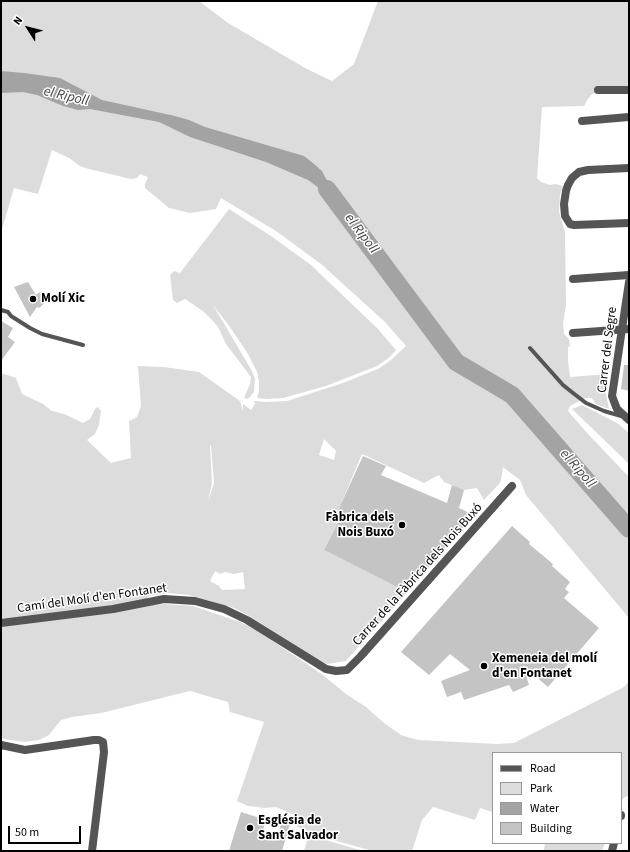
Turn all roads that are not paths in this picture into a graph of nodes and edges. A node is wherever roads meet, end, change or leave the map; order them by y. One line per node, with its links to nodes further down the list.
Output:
1 (598, 90): 2 (street)
2 (629, 90)
3 (629, 117): 4 (street)
4 (582, 121)
5 (629, 168): 6 (street)
6 (629, 222)
7 (629, 275): 8 (street)
8 (573, 279)
9 (629, 282): 11 (street, Carrer del Segre)
10 (1, 310): 13 (lane)
11 (626, 329): 12 (street); 15 (street, Carrer del Segre)
12 (573, 333)
13 (83, 345)
14 (530, 348): 15 (lane)
15 (628, 418)
16 (512, 486): 18 (street, Carrer de la Fàbrica dels Nois Buxó)
17 (1, 623): 18 (street, Camí del Molí d'en Fontanet)
18 (336, 671)
19 (1, 745): 20 (street)
20 (92, 851)

